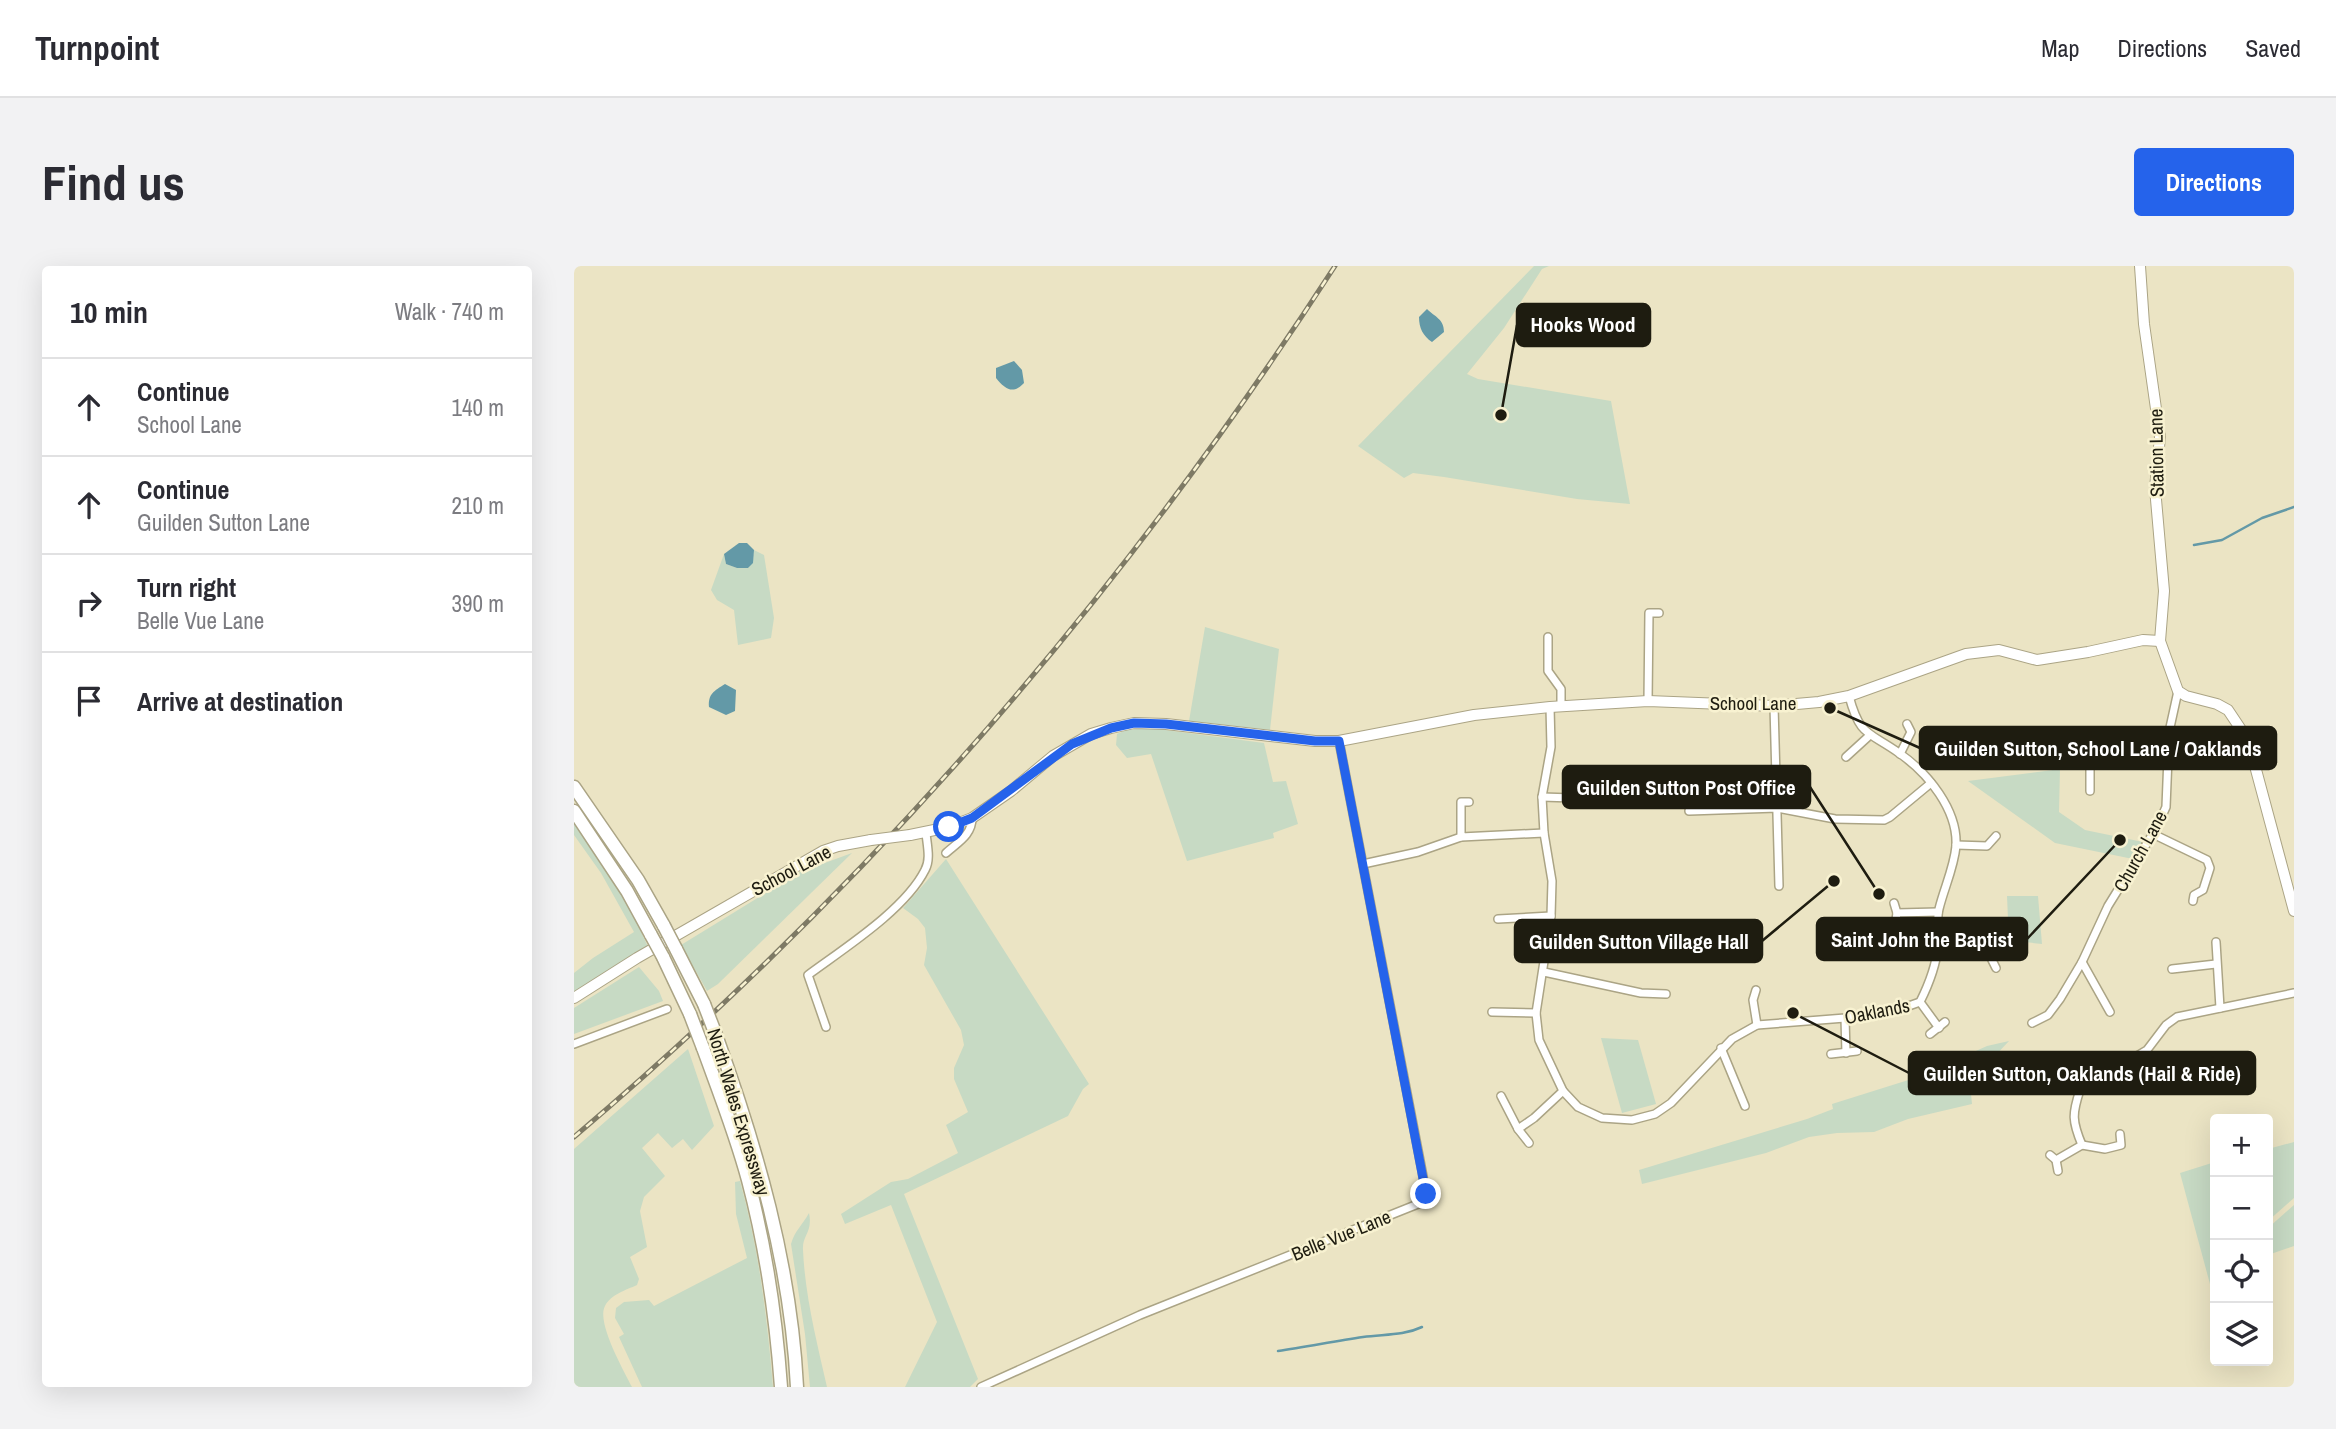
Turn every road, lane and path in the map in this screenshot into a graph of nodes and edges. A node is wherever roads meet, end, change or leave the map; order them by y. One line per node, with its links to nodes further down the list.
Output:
1 (2140, 266): 4 (street, Station Lane)
2 (1658, 613): 7 (street)
3 (1548, 637): 8 (street)
4 (2160, 641): 5 (street); 6 (street, School Lane)
5 (2178, 691): 17 (street, Church Lane); 40 (street)
6 (1849, 696): 9 (street, School Lane); 13 (street)
7 (1648, 701): 8 (street, School Lane); 9 (street, School Lane)
8 (1562, 706): 10 (street, School Lane)
9 (1774, 706): 25 (street)
10 (1550, 707): 14 (street, School Lane); 22 (street, Oaklands)
11 (1907, 724): 18 (street)
12 (2015, 734): 15 (street)
13 (1869, 736): 16 (street); 18 (street, Oaklands)
14 (1339, 741): 28 (street, School Lane); 36 (street, Belle Vue Lane)
15 (2090, 745): 17 (street); 21 (street)
16 (1848, 752)
17 (2167, 752): 31 (street, Church Lane)
18 (1900, 754): 19 (street, Oaklands)
19 (1931, 783): 25 (street); 34 (street, Oaklands)
20 (574, 787): 90 (highway, North Wales Expressway, bridge)
21 (2090, 791)
22 (1542, 797): 23 (street); 30 (street, Oaklands)
23 (1603, 798)
24 (1469, 802): 33 (street)
25 (1777, 808): 27 (street); 37 (street)
26 (574, 811): 89 (highway, North Wales Expressway, bridge)
27 (1689, 811)
28 (972, 818): 29 (street, School Lane); 35 (street, School Lane)
29 (926, 833): 58 (street, School Lane, bridge); 68 (street)
30 (1544, 833): 33 (street); 43 (street, Oaklands)
31 (2153, 834): 38 (street); 48 (street, Church Lane)
32 (1996, 836): 34 (street)
33 (1461, 837): 36 (street)
34 (1956, 845): 41 (street, Oaklands)
35 (946, 853)
36 (1363, 864): 91 (street, Belle Vue Lane)
37 (1779, 886)
38 (2193, 901)
39 (1894, 903): 42 (street)
40 (2294, 911)
41 (1938, 912): 42 (street); 46 (street, Oaklands)
42 (1897, 913): 47 (street)
43 (1551, 916): 44 (street); 52 (street, Oaklands)
44 (1504, 919)
45 (2216, 942): 49 (street)
46 (1938, 946): 50 (street); 59 (street, Oaklands)
47 (1891, 952)
48 (2082, 962): 63 (street); 66 (street, Church Lane)
49 (2216, 964): 51 (street); 60 (street)
50 (1996, 968)
51 (2172, 970)
52 (1544, 972): 55 (street); 64 (street, Oaklands)
53 (1655, 983): 55 (street)
54 (1756, 990): 67 (street)
55 (1655, 993): 57 (street)
56 (2294, 993): 60 (street)
57 (1666, 994)
58 (574, 998)
59 (1920, 1002): 65 (street, Oaklands); 69 (street)
60 (2220, 1008): 78 (street)
61 (667, 1009): 70 (street)
62 (1492, 1012): 64 (street)
63 (2110, 1012)
64 (1536, 1013): 79 (street, Oaklands)
65 (1844, 1018): 67 (street, Oaklands); 73 (street)
66 (2032, 1023)
67 (1757, 1025): 71 (street, Oaklands)
68 (826, 1027)
69 (1930, 1034)
70 (574, 1044)
71 (1721, 1048): 79 (street, Oaklands); 81 (street)
72 (1857, 1051): 73 (street)
73 (1846, 1053): 74 (street)
74 (1831, 1054)
75 (2072, 1058): 77 (street)
76 (2056, 1067): 77 (street)
77 (2065, 1067): 78 (street)
78 (2080, 1090): 86 (street)
79 (1563, 1091): 82 (street)
80 (1501, 1096): 82 (street)
81 (1745, 1106)
82 (1518, 1129): 84 (street)
83 (2120, 1134): 85 (street)
84 (1530, 1143)
85 (2121, 1144): 86 (street); 87 (street)
86 (2082, 1145): 88 (street)
87 (2131, 1146)
88 (2058, 1171)
89 (780, 1387)
90 (797, 1387)
91 (981, 1387)

